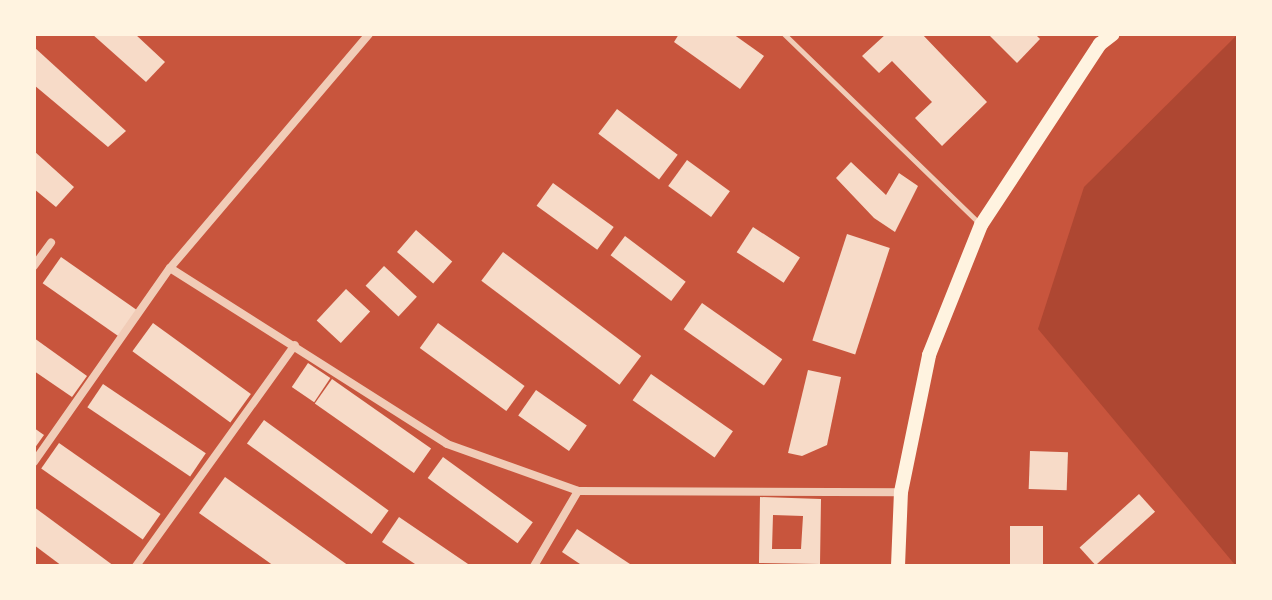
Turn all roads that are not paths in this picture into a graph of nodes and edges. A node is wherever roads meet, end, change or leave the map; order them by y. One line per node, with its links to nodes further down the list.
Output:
1 (369, 34): 7 (street)
2 (784, 34): 4 (lane)
3 (1113, 34): 4 (main road)
4 (981, 225): 11 (main road)
5 (51, 243): 6 (street)
6 (34, 266)
7 (170, 268): 8 (street); 9 (street)
8 (295, 345): 10 (street); 12 (street)
9 (34, 462)
10 (578, 491): 11 (street); 13 (street)
11 (901, 492): 14 (main road)
12 (136, 566)
13 (534, 566)
14 (898, 566)

